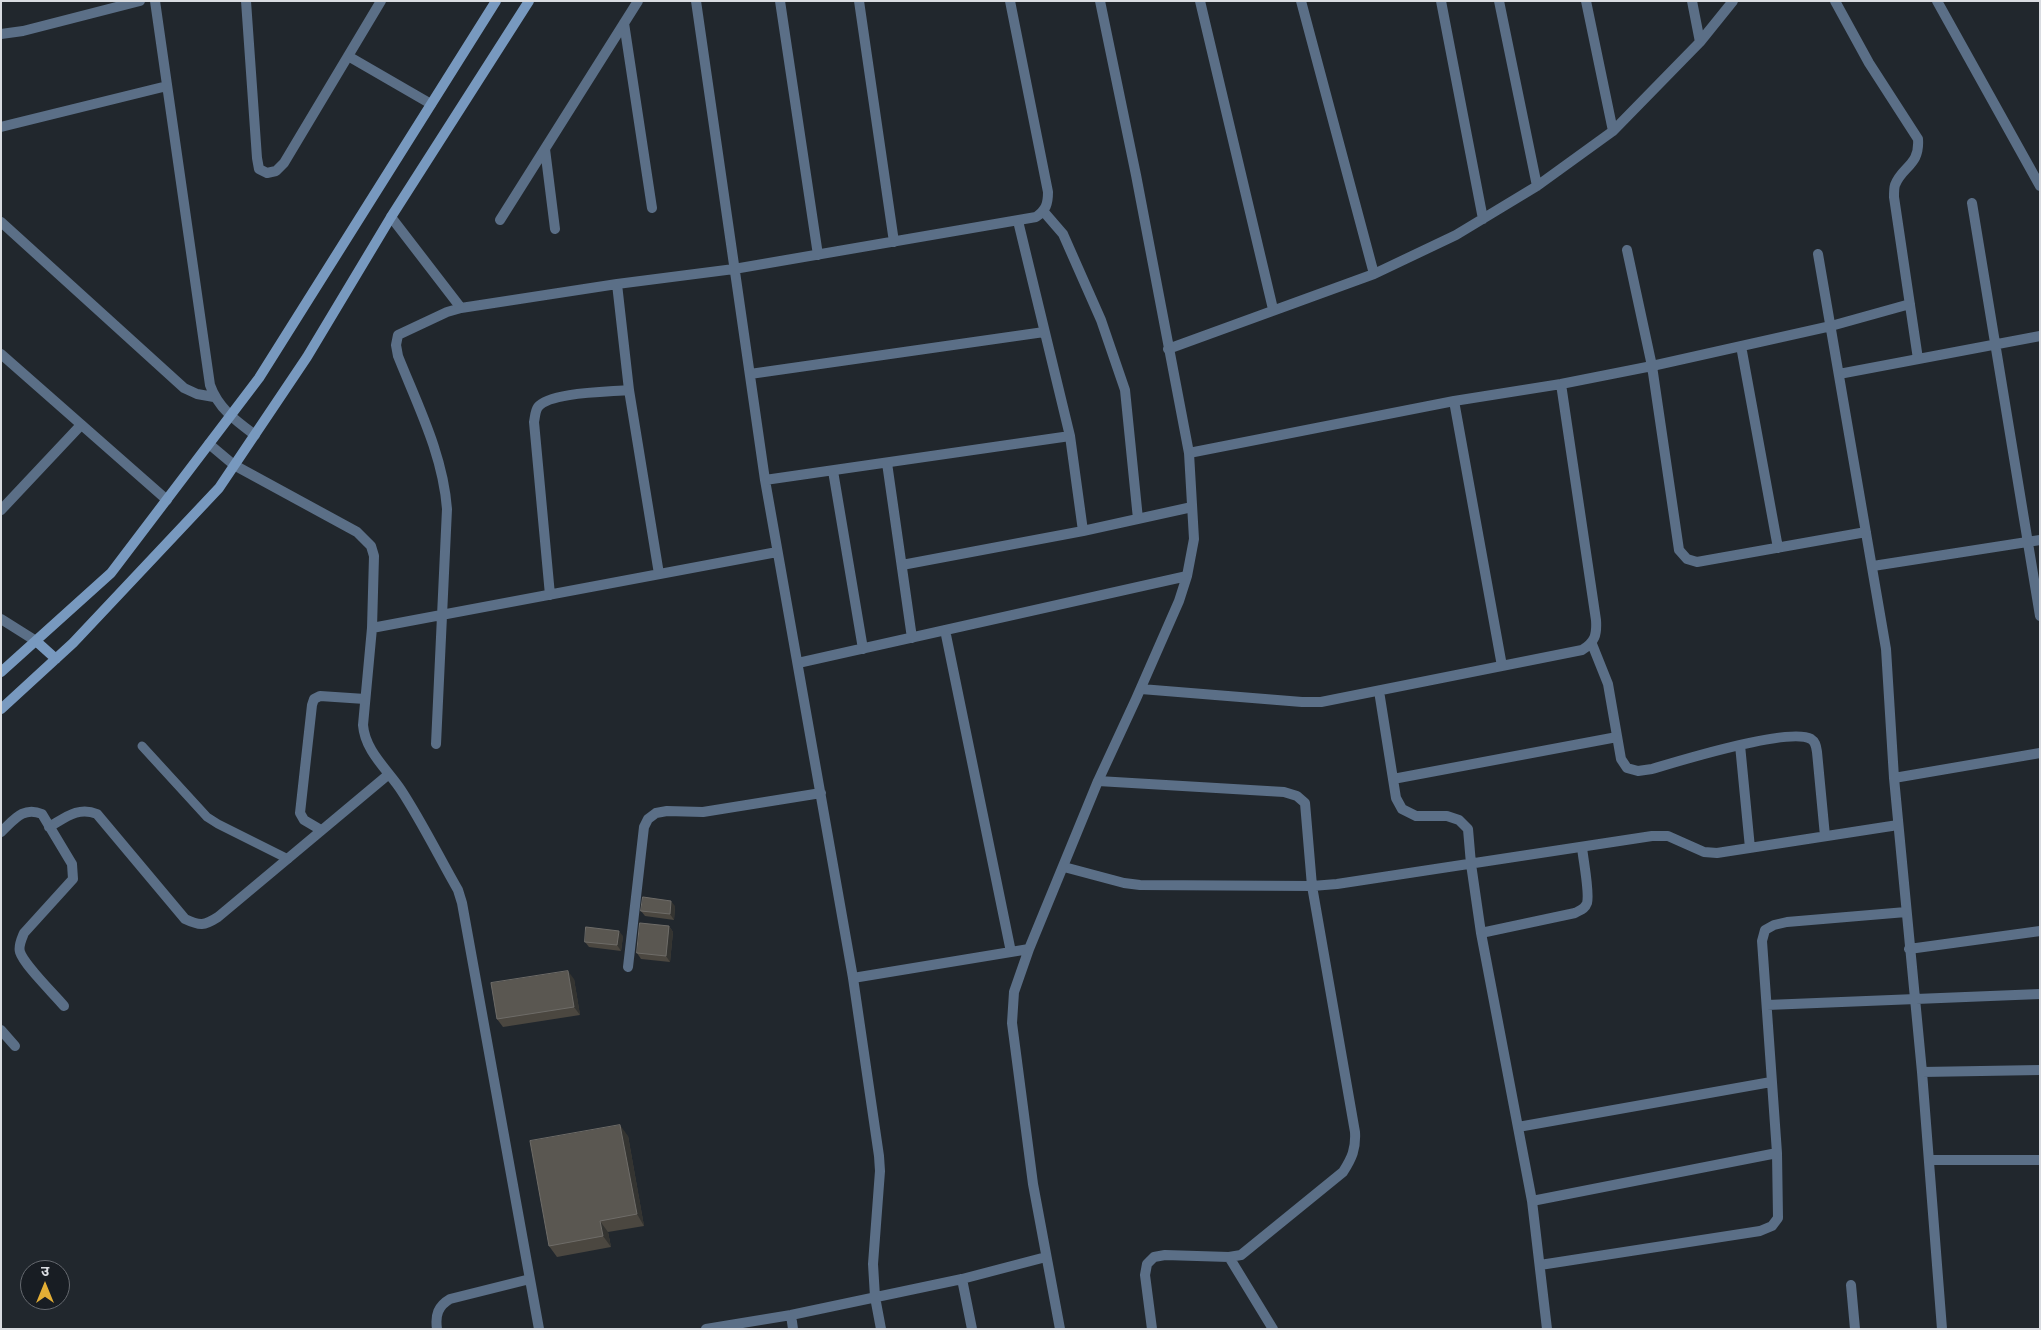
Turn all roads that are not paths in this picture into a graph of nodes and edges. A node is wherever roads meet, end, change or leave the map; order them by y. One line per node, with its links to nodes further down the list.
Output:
1 (140, 1): 23 (street)
2 (155, 1): 26 (street)
3 (246, 1): 25 (street)
4 (381, 1): 25 (street)
5 (496, 1): 27 (main road)
6 (529, 1): 36 (main road)
7 (638, 1): 22 (street)
8 (696, 1): 46 (street)
9 (780, 1): 44 (street)
10 (859, 1): 42 (street)
11 (1010, 1): 35 (street)
12 (1100, 1): 57 (street)
13 (1200, 1): 51 (street)
14 (1301, 1): 47 (street)
15 (1440, 1): 37 (street)
16 (1499, 1): 31 (street)
17 (1586, 1): 29 (street)
18 (1692, 1): 24 (street)
19 (1733, 1): 24 (street)
20 (1835, 1): 49 (street)
21 (1937, 1): 32 (street)
22 (624, 23): 30 (street); 34 (street)
23 (1, 34)
24 (1700, 42): 29 (street)
25 (348, 56): 27 (street)
26 (168, 86): 28 (street); 65 (street)
27 (431, 104): 67 (main road)
28 (1, 126)
29 (1613, 131): 31 (street)
30 (545, 149): 38 (street); 41 (street)
31 (1537, 186): 37 (street)
32 (2040, 186)
33 (1972, 203): 55 (street)
34 (652, 208)
35 (1044, 212): 39 (street); 80 (street)
36 (391, 217): 50 (street); 69 (main road)
37 (1482, 219): 47 (street)
38 (500, 220)
39 (1018, 220): 42 (street); 53 (street)
40 (1, 222): 65 (street)
41 (555, 229)
42 (894, 242): 44 (street)
43 (1627, 250): 60 (street)
44 (818, 254): 46 (street)
45 (1818, 254): 52 (street)
46 (734, 269): 48 (street); 61 (street)
47 (1374, 274): 51 (street)
48 (617, 284): 50 (street); 64 (street)
49 (1910, 304): 52 (street); 59 (street)
50 (461, 308): 92 (street)
51 (1273, 309): 57 (street)
52 (1831, 326): 56 (street); 62 (street)
53 (1044, 332): 61 (street); 70 (street)
54 (2040, 336): 55 (street)
55 (1994, 344): 59 (street); 84 (street)
56 (1741, 346): 60 (street); 85 (street)
57 (1168, 349): 72 (street)
58 (1, 354): 68 (street)
59 (1918, 359): 62 (street)
60 (1652, 366): 63 (street); 85 (street)
61 (750, 374): 76 (street)
62 (1839, 374): 82 (street)
63 (1561, 384): 66 (street); 99 (street)
64 (629, 390): 89 (street); 91 (street)
65 (214, 396): 67 (street)
66 (1454, 401): 72 (street); 103 (street)
67 (230, 416): 69 (street); 71 (main road)
68 (81, 425): 77 (street); 78 (street)
69 (254, 435): 74 (main road)
70 (1070, 436): 73 (street); 81 (street)
71 (209, 444): 74 (street); 77 (main road)
72 (1189, 453): 79 (street)
73 (888, 463): 75 (street); 87 (street)
74 (234, 465): 95 (street); 101 (main road)
75 (833, 471): 76 (street); 100 (street)
76 (765, 480): 86 (street)
77 (167, 500): 98 (main road)
78 (3, 505)
79 (1192, 507): 80 (street); 90 (street)
80 (1138, 519): 81 (street)
81 (1083, 531): 87 (street)
82 (1866, 532): 85 (street); 88 (street)
83 (2040, 540): 84 (street)
84 (2027, 542): 88 (street); 93 (street)
85 (1778, 548)
86 (777, 552): 89 (street); 102 (street)
87 (902, 565): 97 (street)
88 (1872, 566): 115 (street)
89 (659, 574): 91 (street)
90 (1187, 576): 96 (street); 105 (street)
91 (550, 594): 92 (street)
92 (442, 615): 95 (street); 110 (street)
93 (2040, 616)
94 (1, 619): 98 (street)
95 (372, 628): 107 (street)
96 (945, 630): 97 (street); 135 (street)
97 (912, 638): 100 (street)
98 (36, 640): 101 (main road); 104 (main road)
99 (1592, 644): 103 (street); 109 (street)
100 (863, 649): 102 (street)
101 (56, 659): 108 (main road)
102 (798, 663): 118 (street)
103 (1502, 666): 106 (street)
104 (1, 672)
105 (1141, 688): 106 (street); 117 (street)
106 (1379, 691): 116 (street)
107 (365, 698): 114 (street); 121 (street)
108 (1, 709)
109 (1617, 737): 111 (street); 116 (street)
110 (436, 744)
111 (1740, 745): 123 (street); 125 (street)
112 (142, 746): 126 (lane)
113 (2040, 753): 115 (street)
114 (389, 774): 121 (street); 155 (street)
115 (1894, 778): 119 (street)
116 (1393, 779): 127 (street)
117 (1098, 781): 128 (street); 129 (street)
118 (821, 793): 136 (street); 137 (street)
119 (1898, 825): 123 (street); 130 (street)
120 (49, 827): 122 (street); 126 (street); 141 (street)
121 (321, 830): 126 (street)
122 (1, 832)
123 (1825, 836): 125 (street)
124 (1582, 847): 125 (street); 127 (street); 132 (street)
125 (1750, 848)
126 (288, 859)
127 (1470, 864): 129 (street); 132 (street)
128 (1064, 867): 129 (street); 133 (street)
129 (1312, 886): 153 (street)
130 (1906, 912): 134 (street); 140 (street)
131 (2040, 931): 134 (street)
132 (1481, 933): 147 (street)
133 (1029, 949): 135 (street); 152 (street)
134 (1909, 949): 139 (street)
135 (1011, 952): 137 (street)
136 (628, 967)
137 (853, 978): 158 (street)
138 (2040, 994): 139 (street)
139 (1915, 999): 140 (street); 145 (street)
140 (1766, 1005): 146 (street)
141 (64, 1006)
142 (1, 1030): 143 (street)
143 (15, 1046)
144 (2040, 1070): 145 (street)
145 (1922, 1072): 149 (street)
146 (1771, 1082): 147 (street); 148 (street)
147 (1518, 1128): 151 (street)
148 (1777, 1153): 151 (street); 154 (street)
149 (1929, 1160): 150 (street); 171 (street)
150 (2040, 1160)
151 (1532, 1201): 154 (street)
152 (1046, 1258): 156 (street); 166 (street)
153 (1229, 1258): 167 (street); 168 (street)
154 (1540, 1265): 169 (street)
155 (530, 1279): 161 (street); 162 (street)
156 (962, 1279): 158 (street); 165 (street)
157 (1851, 1285): 170 (street)
158 (876, 1297): 159 (street); 164 (street)
159 (791, 1315): 160 (street); 163 (street)
160 (710, 1328)
161 (438, 1329)
162 (539, 1329)
163 (793, 1329)
164 (882, 1329)
165 (972, 1329)
166 (1060, 1329)
167 (1152, 1329)
168 (1273, 1329)
169 (1547, 1329)
170 (1856, 1329)
171 (1942, 1329)

